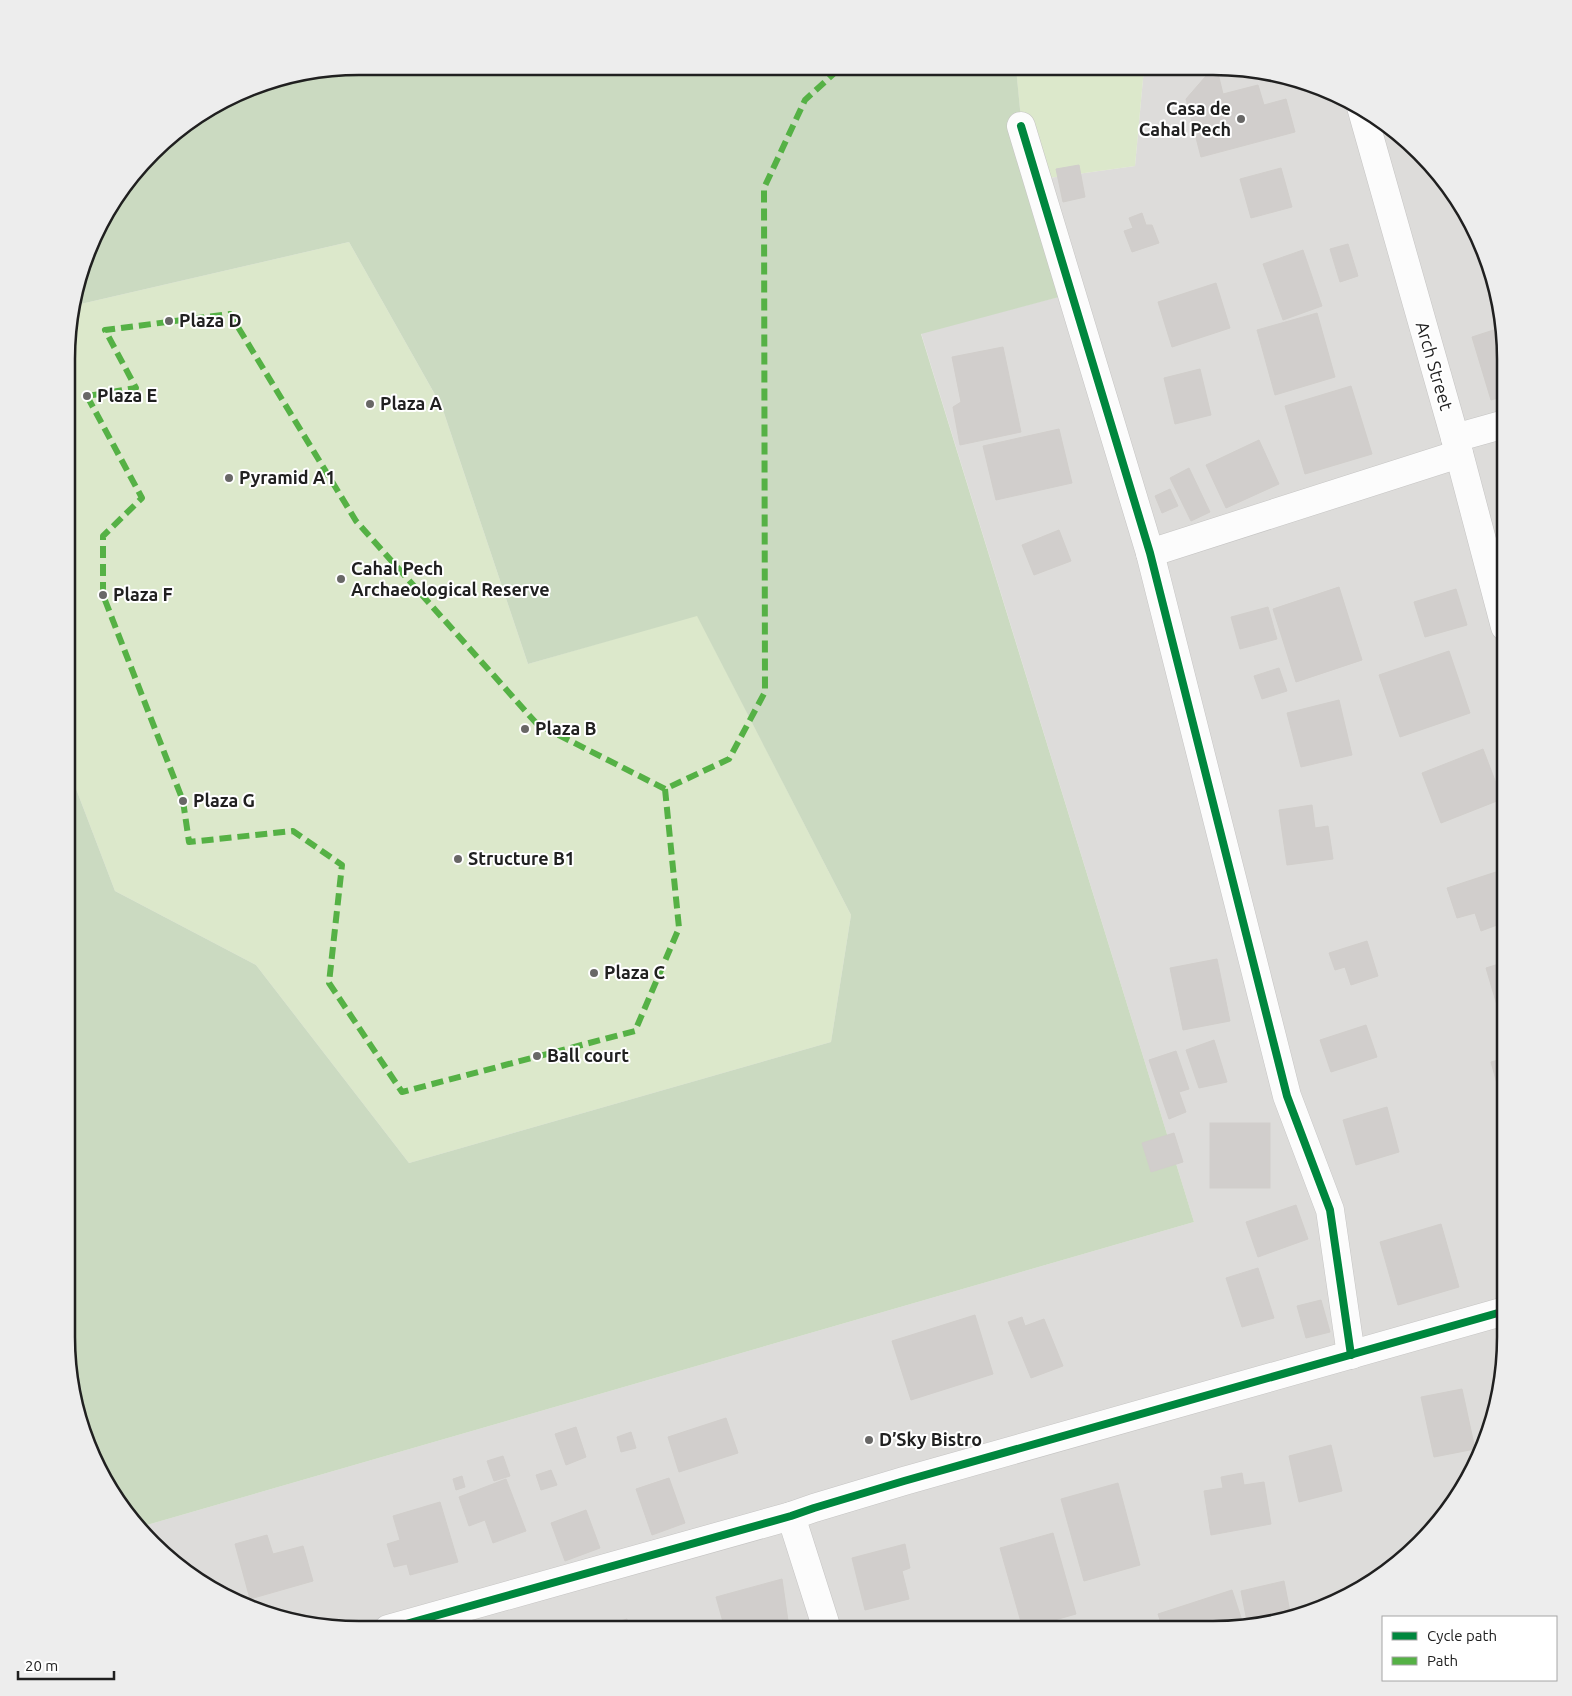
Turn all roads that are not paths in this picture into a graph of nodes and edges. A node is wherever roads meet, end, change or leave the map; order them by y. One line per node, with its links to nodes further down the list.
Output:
1 (1021, 126): 5 (street)
2 (1380, 132): 4 (street, Arch Street)
3 (1497, 428): 4 (street)
4 (1457, 446): 5 (street); 6 (street, Arch Street)
5 (1150, 553): 8 (street)
6 (1497, 597)
7 (1497, 1313): 8 (street)
8 (1351, 1355): 9 (street)
9 (791, 1516): 10 (street); 11 (street)
10 (417, 1621)
11 (824, 1621)

